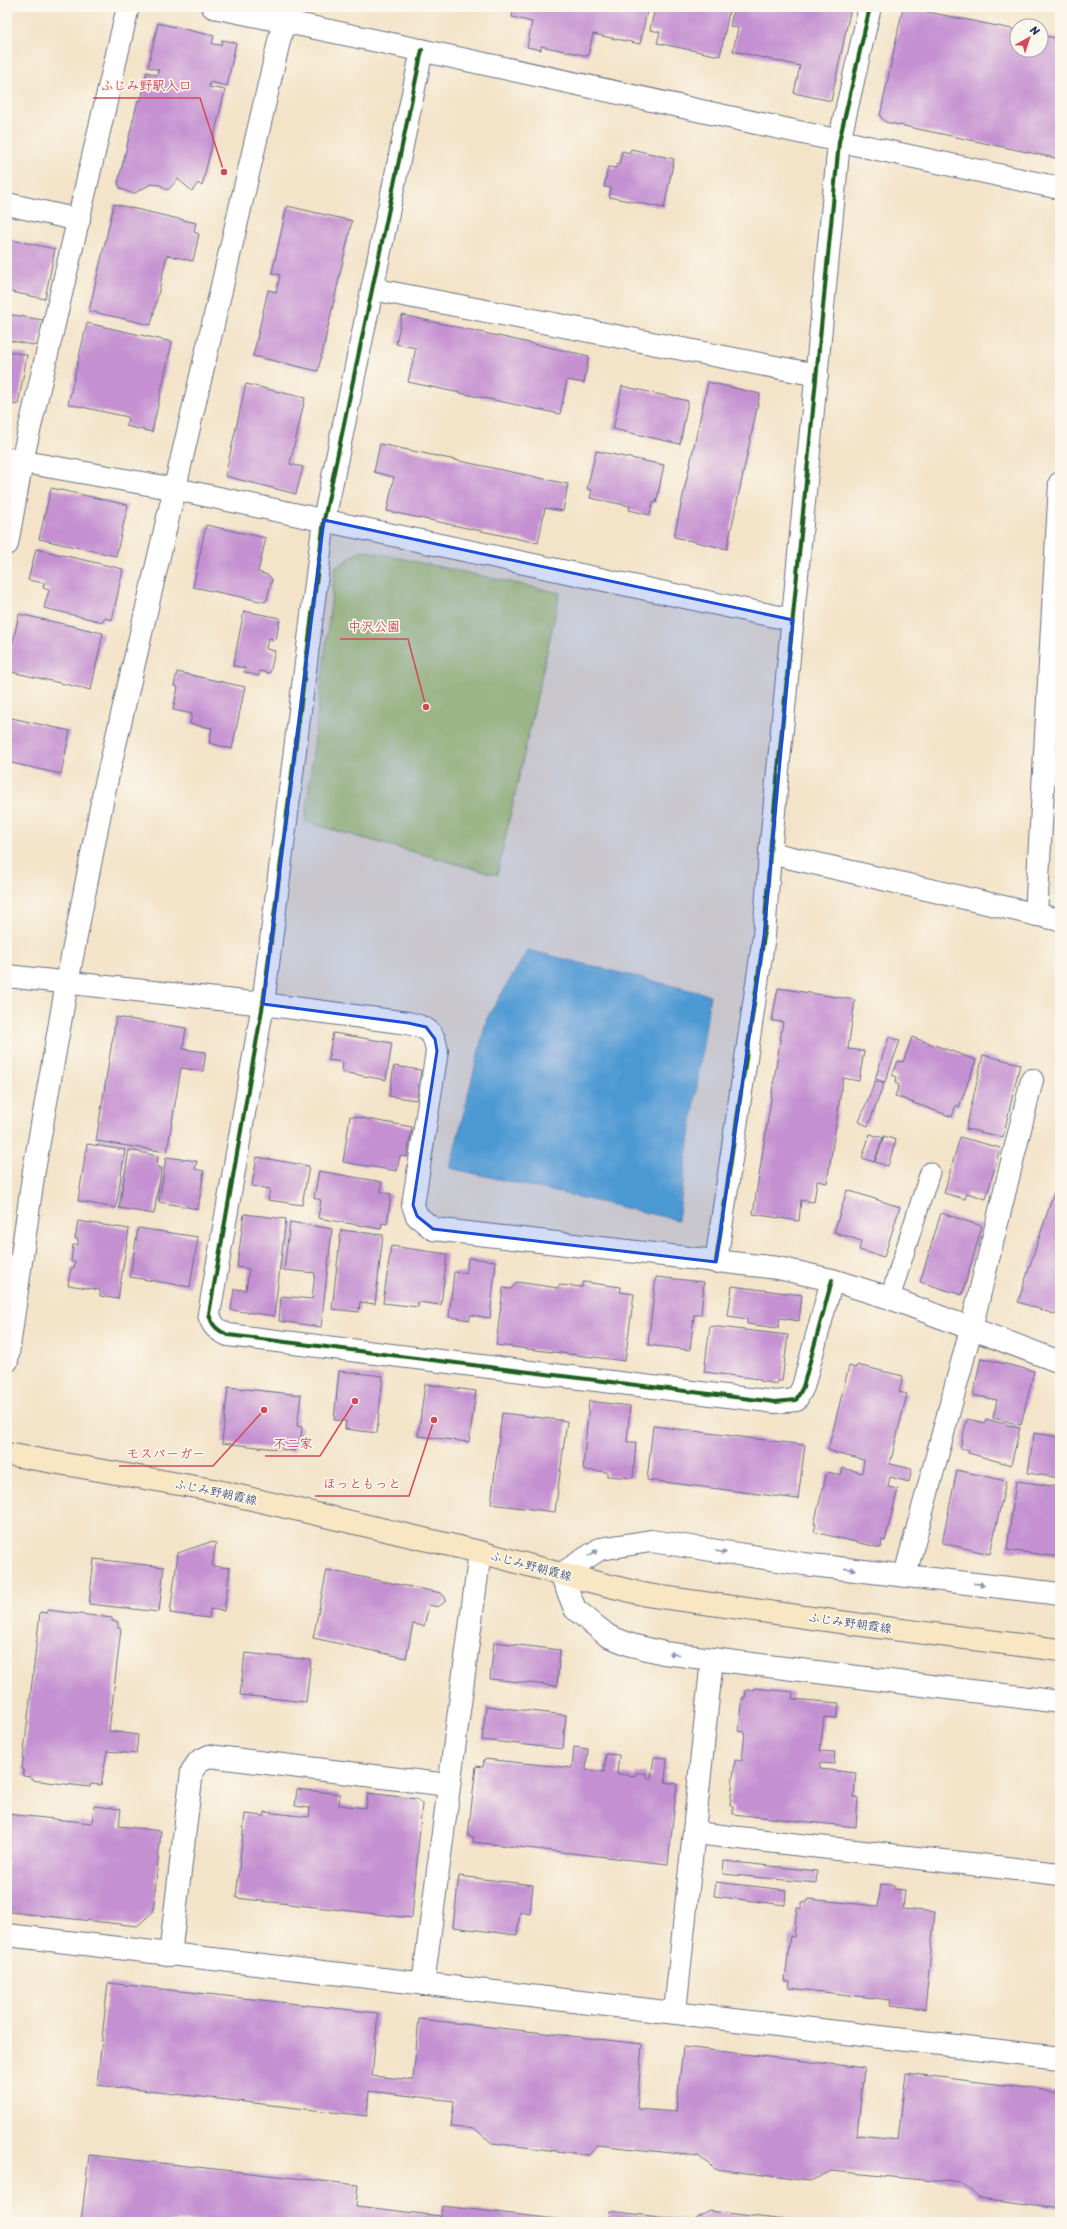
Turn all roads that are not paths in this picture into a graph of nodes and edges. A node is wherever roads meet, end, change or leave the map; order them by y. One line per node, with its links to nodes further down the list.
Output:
1 (128, 7): 9 (street)
2 (213, 7): 4 (street)
3 (870, 7): 6 (street)
4 (286, 14): 5 (street); 14 (street)
5 (422, 50): 6 (street); 10 (street)
6 (839, 142): 7 (street); 11 (street)
7 (1060, 188)
8 (7, 204): 9 (street)
9 (78, 220): 12 (street)
10 (372, 289): 11 (street); 16 (street)
11 (816, 375): 18 (street)
12 (15, 460): 14 (street); 17 (street)
13 (1060, 483): 15 (street)
14 (176, 489): 16 (street); 24 (street)
15 (1059, 512): 19 (street)
16 (324, 520): 18 (street); 25 (street)
17 (7, 544)
18 (793, 620): 20 (street)
19 (1054, 679): 21 (street)
20 (770, 853): 21 (street); 28 (street)
21 (1036, 915): 22 (street)
22 (1060, 920)
23 (7, 976): 24 (street)
24 (67, 984): 25 (street); 32 (street)
25 (263, 1004): 28 (street); 29 (street)
26 (1032, 1080): 31 (street)
27 (930, 1172): 30 (lane)
28 (716, 1262): 29 (street)
29 (832, 1280): 30 (street)
30 (890, 1298): 31 (street)
31 (971, 1329): 33 (street); 37 (street)
32 (7, 1361)
33 (1060, 1362)
34 (7, 1454): 35 (main road, ふじみ野朝霞線)
35 (480, 1552): 36 (main road, ふじみ野朝霞線); 42 (street)
36 (561, 1574): 37 (street, one-way to 37); 39 (main road, ふじみ野朝霞線); 40 (street, one-way to 36)
37 (905, 1575): 38 (street, one-way to 38)
38 (1060, 1594)
39 (1060, 1650)
40 (712, 1659): 41 (street); 43 (street)
41 (1060, 1702)
42 (448, 1785): 46 (street); 47 (street)
43 (695, 1833): 44 (street); 48 (street)
44 (1060, 1874)
45 (7, 1935): 46 (street)
46 (170, 1955): 47 (street)
47 (423, 1984): 48 (street)
48 (675, 2012): 49 (street)
49 (1060, 2058)

